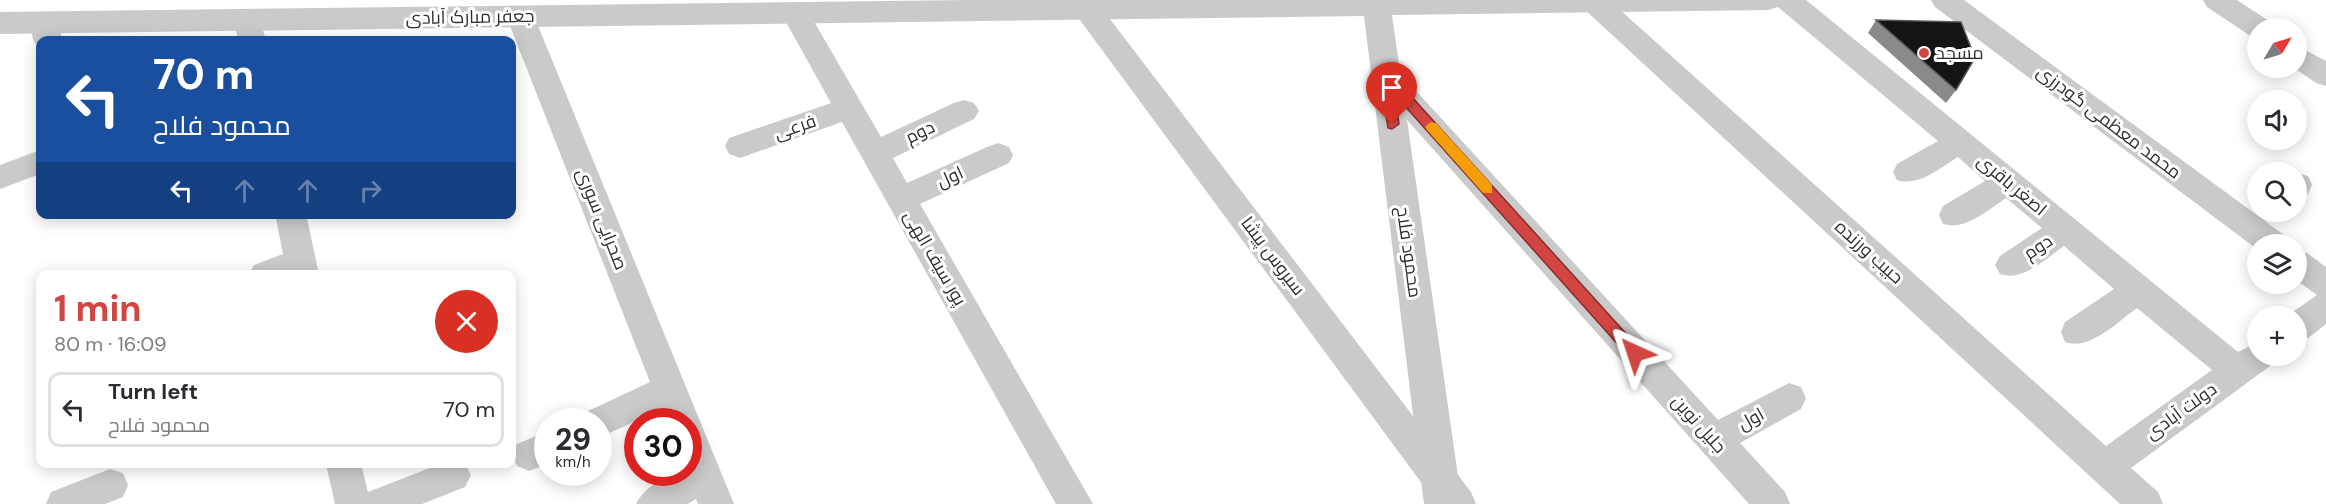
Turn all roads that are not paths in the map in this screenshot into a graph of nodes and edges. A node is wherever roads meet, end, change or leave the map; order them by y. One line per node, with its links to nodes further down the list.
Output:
1 (1768, 0): 6 (street, جعفر مبارک آبادی)
2 (1788, 0): 20 (street, اصغر باقری)
3 (1945, 0): 29 (street, محمد معظمی گودرزی)
4 (2217, 0): 10 (street)
5 (1376, 2): 6 (street, جعفر مبارک آبادی); 7 (street, جعفر مبارک آبادی); 17 (street, محمود فلاح)
6 (1595, 2): 49 (street, حبیب ورزنده)
7 (1087, 9): 8 (street, جعفر مبارک آبادی); 55 (street, سیروس پیشا)
8 (795, 13): 9 (street, جعفر مبارک آبادی); 18 (street, پور سیف الهی)
9 (520, 16): 12 (street, جعفر مبارک آبادی); 14 (street, صحرایی سوری)
10 (2247, 20)
11 (0, 23): 13 (street, جعفر مبارک آبادی)
12 (250, 30): 13 (street, جعفر مبارک آبادی)
13 (47, 32)
14 (524, 60): 44 (street, صحرایی سوری)
15 (2307, 62): 16 (street)
16 (2326, 75)
17 (1386, 77): 48 (street, جلیل نوین); 55 (street, محمود فلاح)
18 (849, 108): 21 (street, فرعی); 22 (street, پور سیف الهی)
19 (964, 111): 22 (street, دوم)
20 (1960, 142): 25 (street); 27 (street, اصغر باقری)
21 (740, 146)
22 (875, 153): 28 (street, پور سیف الهی)
23 (998, 155): 28 (street, اول)
24 (36, 164): 26 (street)
25 (1908, 172)
26 (0, 177)
27 (2008, 182): 30 (street); 33 (street, اصغر باقری)
28 (901, 199): 60 (street, پور سیف الهی)
29 (2247, 214)
30 (1954, 215)
31 (291, 219): 36 (street)
32 (2255, 222): 34 (street, محمد معظمی گودرزی)
33 (2065, 229): 35 (street, دوم); 39 (street, اصغر باقری)
34 (2265, 234)
35 (2011, 265)
36 (301, 268)
37 (2307, 270): 38 (street)
38 (2326, 285)
39 (2138, 290): 42 (street); 43 (street, اصغر باقری)
40 (2326, 306): 41 (street)
41 (2307, 320)
42 (2077, 332)
43 (2247, 363): 49 (street, دولت آبادی)
44 (670, 389): 46 (street, صحرایی سوری); 47 (street)
45 (1789, 398): 48 (street, اول)
46 (677, 408)
47 (612, 416)
48 (1713, 440): 61 (street, جلیل نوین)
49 (2104, 467): 62 (street, حبیب ورزنده)
50 (345, 468): 57 (street)
51 (702, 470): 54 (street)
52 (453, 475): 58 (street)
53 (110, 485): 56 (street)
54 (710, 490): 59 (street)
55 (1447, 496)
56 (64, 504)
57 (353, 504)
58 (380, 504)
59 (654, 504)
60 (1075, 504)
61 (1772, 504)
62 (2145, 504)

